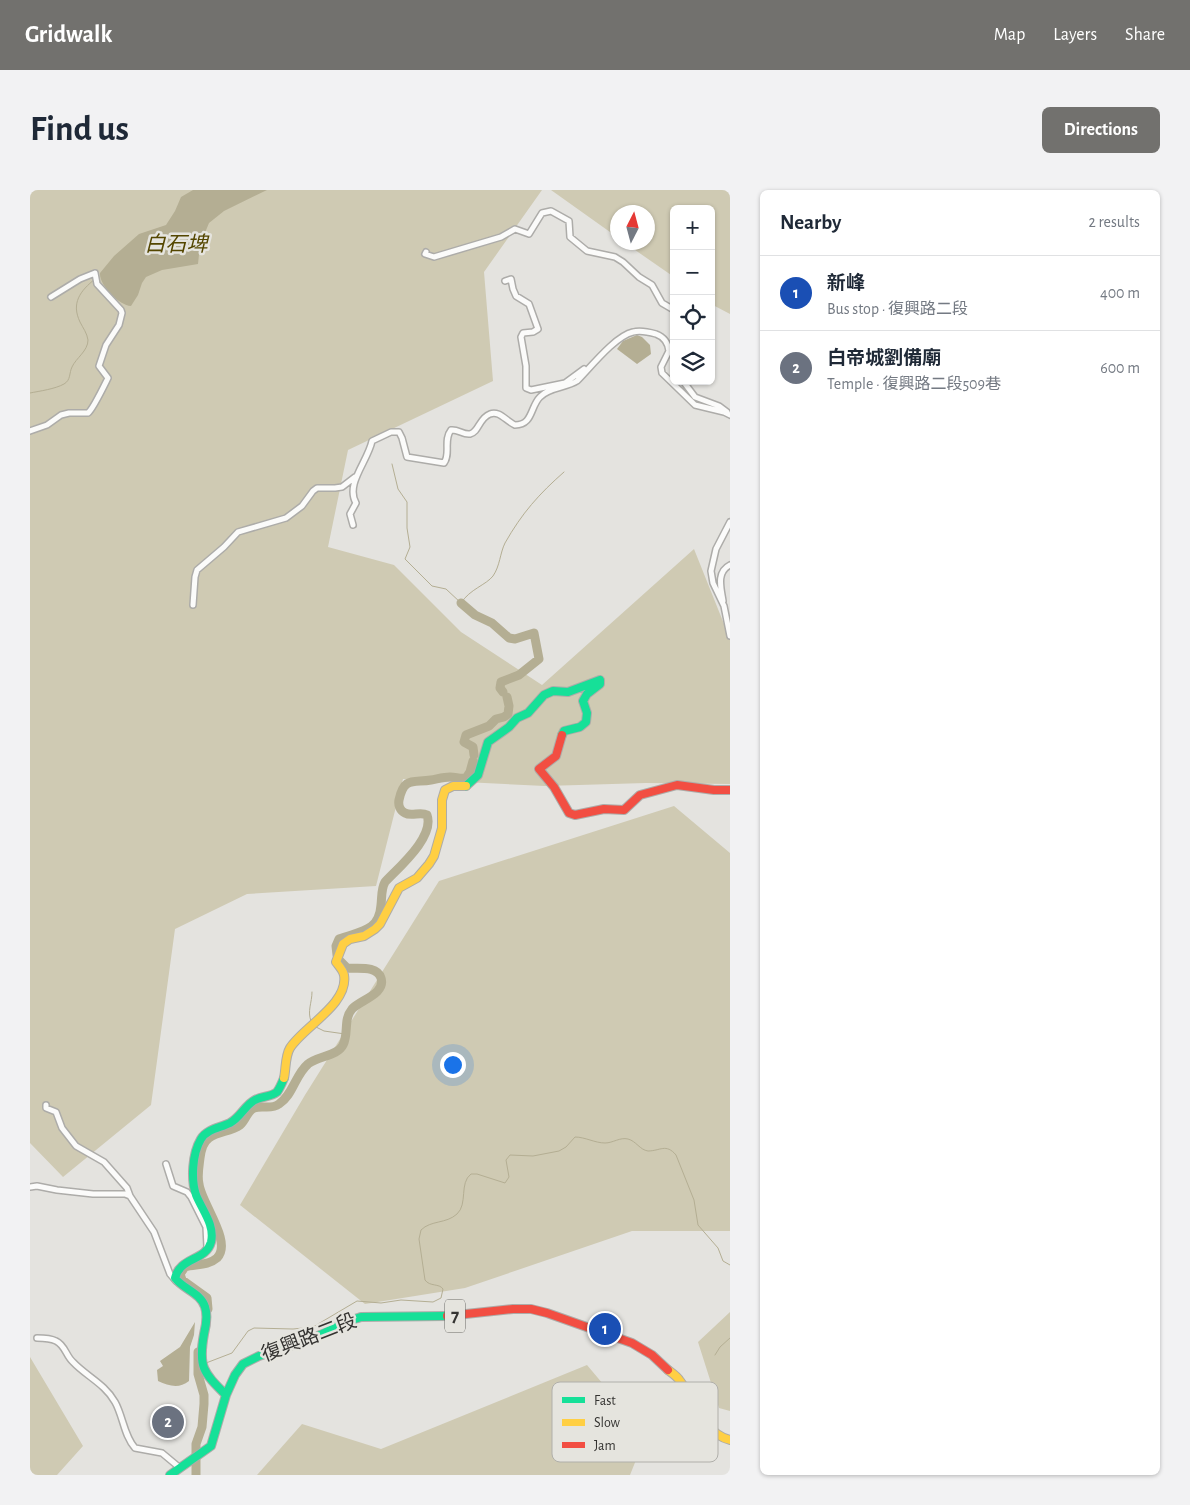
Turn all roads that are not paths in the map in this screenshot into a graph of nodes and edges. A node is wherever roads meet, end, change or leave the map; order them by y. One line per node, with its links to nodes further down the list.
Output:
1 (426, 252): 4 (street)
2 (505, 281): 5 (street)
3 (50, 297): 8 (street)
4 (670, 308)
5 (603, 354): 7 (street); 9 (street)
6 (686, 385): 7 (street)
7 (730, 415)
8 (30, 431)
9 (355, 477): 11 (street); 13 (street)
10 (730, 522): 14 (street)
11 (353, 525)
12 (730, 564): 14 (street)
13 (193, 605)
14 (724, 606): 15 (street)
15 (730, 636)
16 (730, 790): 21 (street)
17 (46, 1105): 20 (street)
18 (166, 1164): 21 (street)
19 (30, 1187): 20 (street)
20 (130, 1196): 22 (street)
21 (206, 1250): 22 (street)
22 (177, 1281): 25 (street)
23 (37, 1338): 28 (street)
24 (681, 1382): 25 (street, 復興路二段 / 7)
25 (226, 1395): 28 (street, 復興路二段 / 7)
26 (718, 1435): 27 (street, 復興路二段 / 7)
27 (730, 1440)
28 (180, 1468): 29 (street, 7)
29 (170, 1475)

